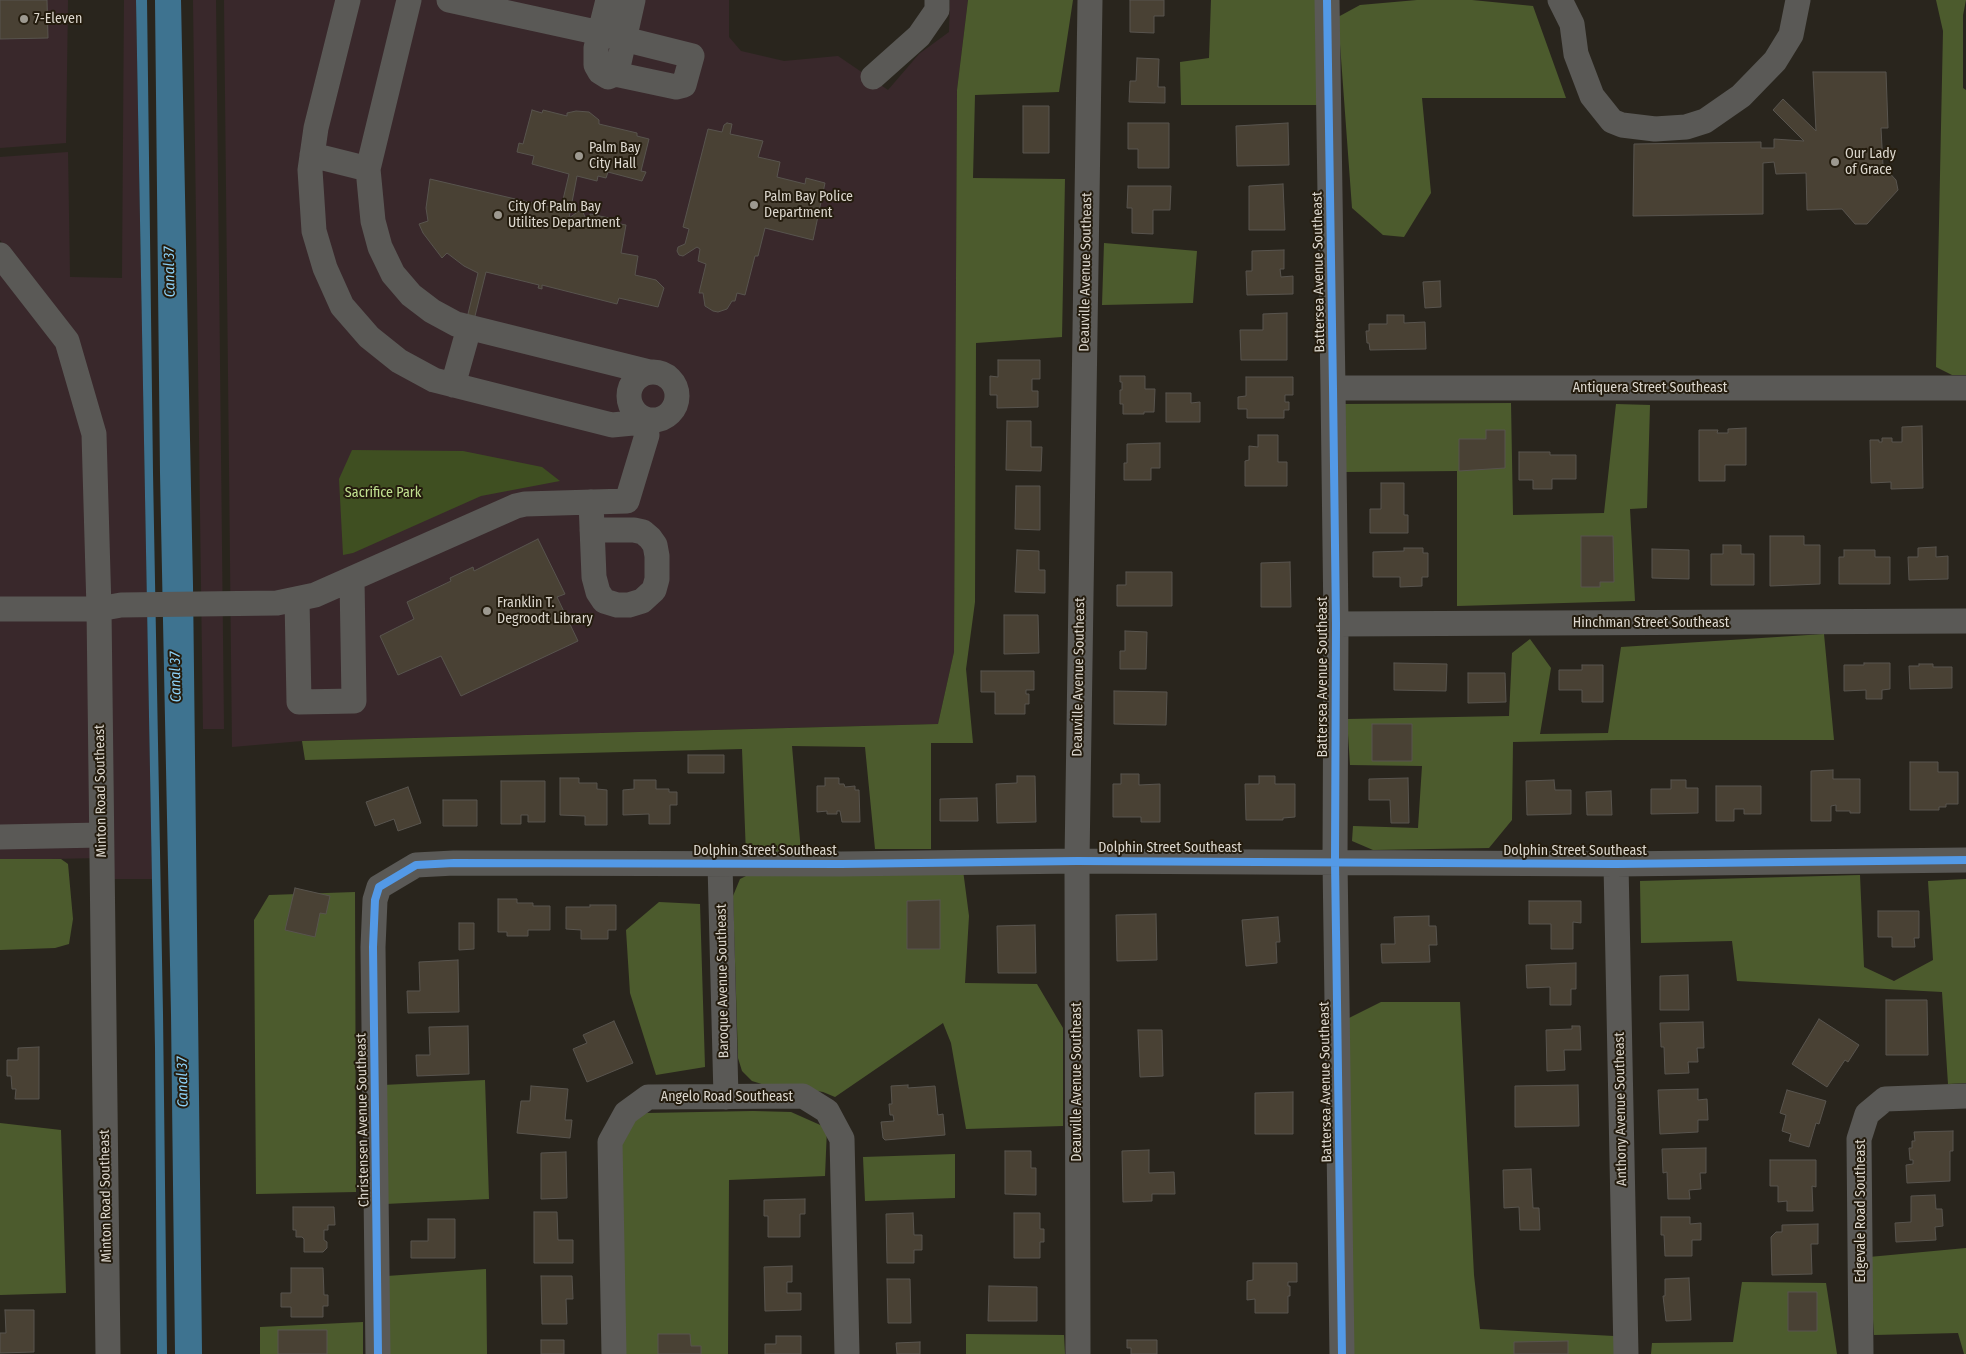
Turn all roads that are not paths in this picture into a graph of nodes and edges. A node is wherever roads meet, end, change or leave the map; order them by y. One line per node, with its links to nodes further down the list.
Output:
1 (348, 0): 16 (street)
2 (409, 0): 17 (street)
3 (449, 0): 12 (street)
4 (608, 0): 12 (street)
5 (633, 0): 13 (street)
6 (937, 0): 15 (street)
7 (1090, 0): 36 (street, Deauville Avenue Southeast)
8 (1327, 0): 22 (street, Battersea Avenue Southeast)
9 (1560, 0): 11 (street)
10 (1798, 0): 11 (street)
11 (1575, 12)
12 (600, 33): 13 (street); 14 (street)
13 (624, 39): 14 (street); 14 (street)
14 (615, 74)
15 (873, 77)
16 (312, 155): 17 (street); 21 (street)
17 (368, 169): 19 (street)
18 (0, 255): 29 (street, Minton Road Southeast)
19 (469, 328): 20 (street); 21 (street)
20 (649, 372): 24 (street); 24 (street)
21 (454, 385): 24 (street)
22 (1333, 388): 23 (street, Antiquera Street Southeast); 32 (street, Battersea Avenue Southeast)
23 (1966, 388)
24 (650, 421): 25 (street)
25 (591, 502): 26 (street); 27 (street)
26 (592, 530)
27 (352, 579): 28 (street); 28 (street)
28 (296, 599): 29 (street)
29 (110, 607): 30 (street); 33 (street, Minton Road Southeast)
30 (0, 609)
31 (1966, 621): 32 (street, Hinchman Street Southeast)
32 (1336, 624): 37 (street, Battersea Avenue Southeast)
33 (101, 835): 34 (street); 43 (street, Minton Road Southeast)
34 (0, 837)
35 (1966, 860): 39 (street, Dolphin Street Southeast)
36 (1076, 861): 37 (street, Dolphin Street Southeast); 38 (street, Dolphin Street Southeast); 47 (street, Deauville Avenue Southeast)
37 (1336, 861): 39 (street, Dolphin Street Southeast); 48 (street, Battersea Avenue Southeast)
38 (720, 864): 40 (street, Dolphin Street Southeast); 42 (street, Baroque Avenue Southeast)
39 (1616, 864): 49 (street, Anthony Avenue Southeast)
40 (379, 887): 44 (street, Christensen Avenue Southeast)
41 (1966, 1096): 50 (street, Edgevale Road Southeast)
42 (726, 1097): 45 (street, Angelo Road Southeast); 46 (street, Angelo Road Southeast)
43 (108, 1354)
44 (378, 1354)
45 (614, 1354)
46 (847, 1354)
47 (1078, 1354)
48 (1342, 1354)
49 (1626, 1354)
50 (1861, 1354)

